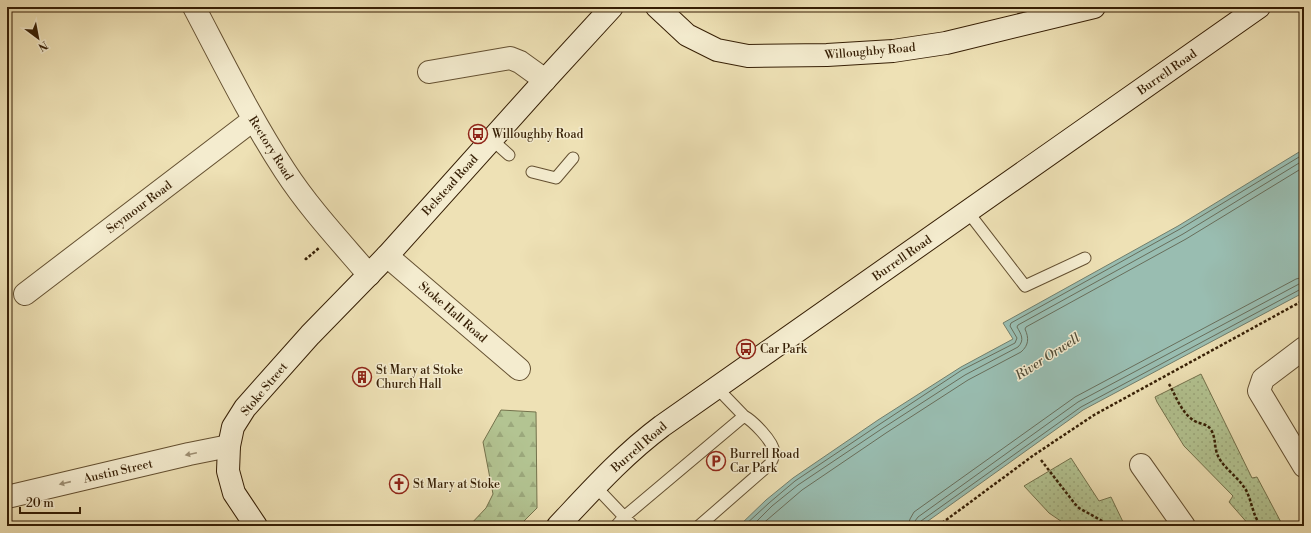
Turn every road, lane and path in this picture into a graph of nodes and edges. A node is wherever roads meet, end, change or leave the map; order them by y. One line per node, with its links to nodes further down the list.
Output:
1 (194, 7): 8 (street, Rectory Road)
2 (612, 7): 7 (street, Belstead Road)
3 (657, 7): 4 (street, Willoughby Road)
4 (1094, 7)
5 (1259, 7): 13 (street, Burrell Road)
6 (429, 72): 7 (street)
7 (545, 80): 9 (street, Belstead Road)
8 (253, 120): 16 (street, Rectory Road); 17 (street, Seymour Road)
9 (491, 139): 10 (lane); 14 (street, Belstead Road)
10 (509, 155)
11 (574, 158): 12 (lane)
12 (532, 172)
13 (968, 212): 15 (lane); 22 (street, Burrell Road)
14 (388, 256): 16 (street, Belstead Road); 20 (street, Stoke Hall Road)
15 (1085, 258)
16 (369, 275): 24 (street, Stoke Street)
17 (25, 294)
18 (1304, 300): 36 (path)
19 (1304, 348): 27 (street)
20 (520, 369)
21 (1169, 384): 39 (path)
22 (717, 388): 23 (lane); 28 (street, Burrell Road)
23 (744, 416): 30 (lane); 35 (lane)
24 (230, 446): 29 (street, Austin Street, one-way to 29); 31 (street, Stoke Street)
25 (1041, 460): 37 (path)
26 (1141, 465): 38 (street)
27 (1304, 466)
28 (596, 486): 30 (lane); 32 (street, Burrell Road)
29 (7, 496)
30 (624, 517): 33 (lane); 34 (lane)
31 (256, 526)
32 (558, 526)
33 (616, 526)
34 (633, 526)
35 (699, 526)
36 (938, 526)
37 (1106, 526)
38 (1184, 526)
39 (1261, 526)

